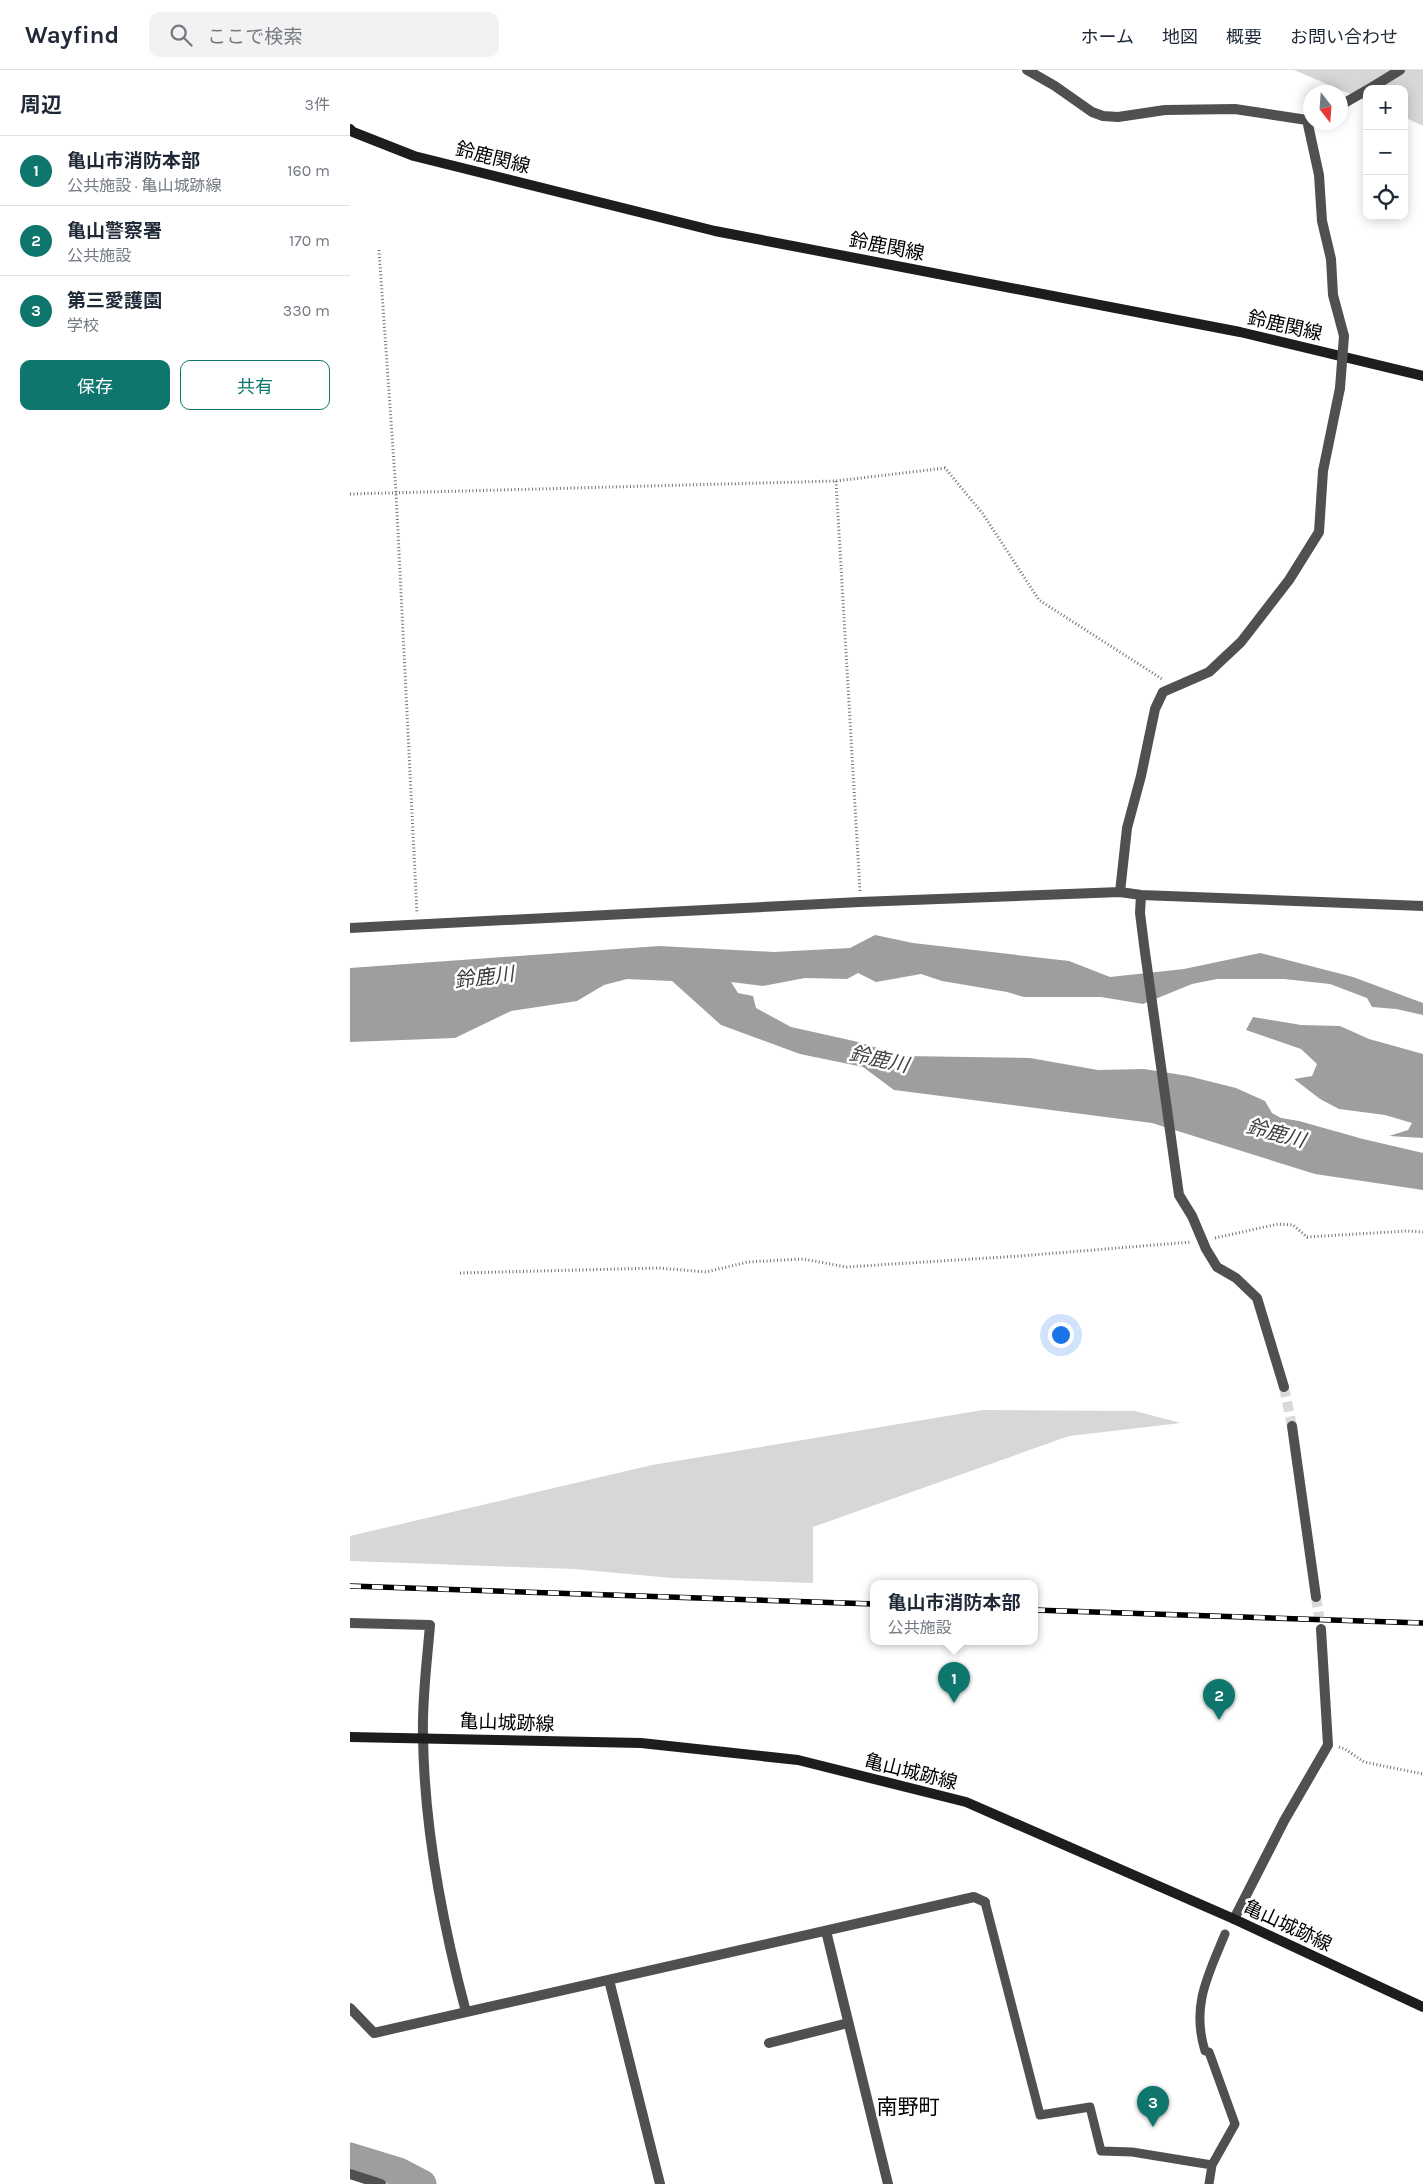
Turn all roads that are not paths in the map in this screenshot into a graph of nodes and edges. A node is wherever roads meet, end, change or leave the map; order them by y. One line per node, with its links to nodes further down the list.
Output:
1 (1027, 70): 6 (street)
2 (1400, 70): 3 (street)
3 (1375, 85)
4 (1363, 92): 5 (street)
5 (1348, 100)
6 (1303, 119)
7 (350, 129): 9 (main road, 鈴鹿関線)
8 (1311, 130): 10 (street, bridge)
9 (1423, 376)
10 (1120, 892): 11 (street); 13 (street)
11 (1141, 895): 12 (street); 14 (street)
12 (1423, 906)
13 (350, 928)
14 (1284, 1387)
15 (1292, 1426): 16 (street)
16 (1316, 1597)
17 (350, 1623): 20 (street)
18 (1321, 1629): 22 (street)
19 (350, 1737): 20 (main road, 亀山城跡線)
20 (423, 1737): 22 (main road, 亀山城跡線); 28 (street)
21 (985, 1902): 23 (street); 31 (lane)
22 (1234, 1919): 26 (main road, 亀山城跡線)
23 (826, 1931): 25 (street); 29 (street)
24 (1225, 1934): 31 (lane)
25 (609, 1980): 28 (street); 34 (street)
26 (1423, 2007)
27 (350, 2008): 28 (street)
28 (466, 2012)
29 (848, 2023): 30 (street); 35 (street)
30 (770, 2043)
31 (1212, 2165): 36 (lane)
32 (350, 2174): 33 (street)
33 (381, 2184)
34 (660, 2184)
35 (888, 2184)
36 (1208, 2184)

